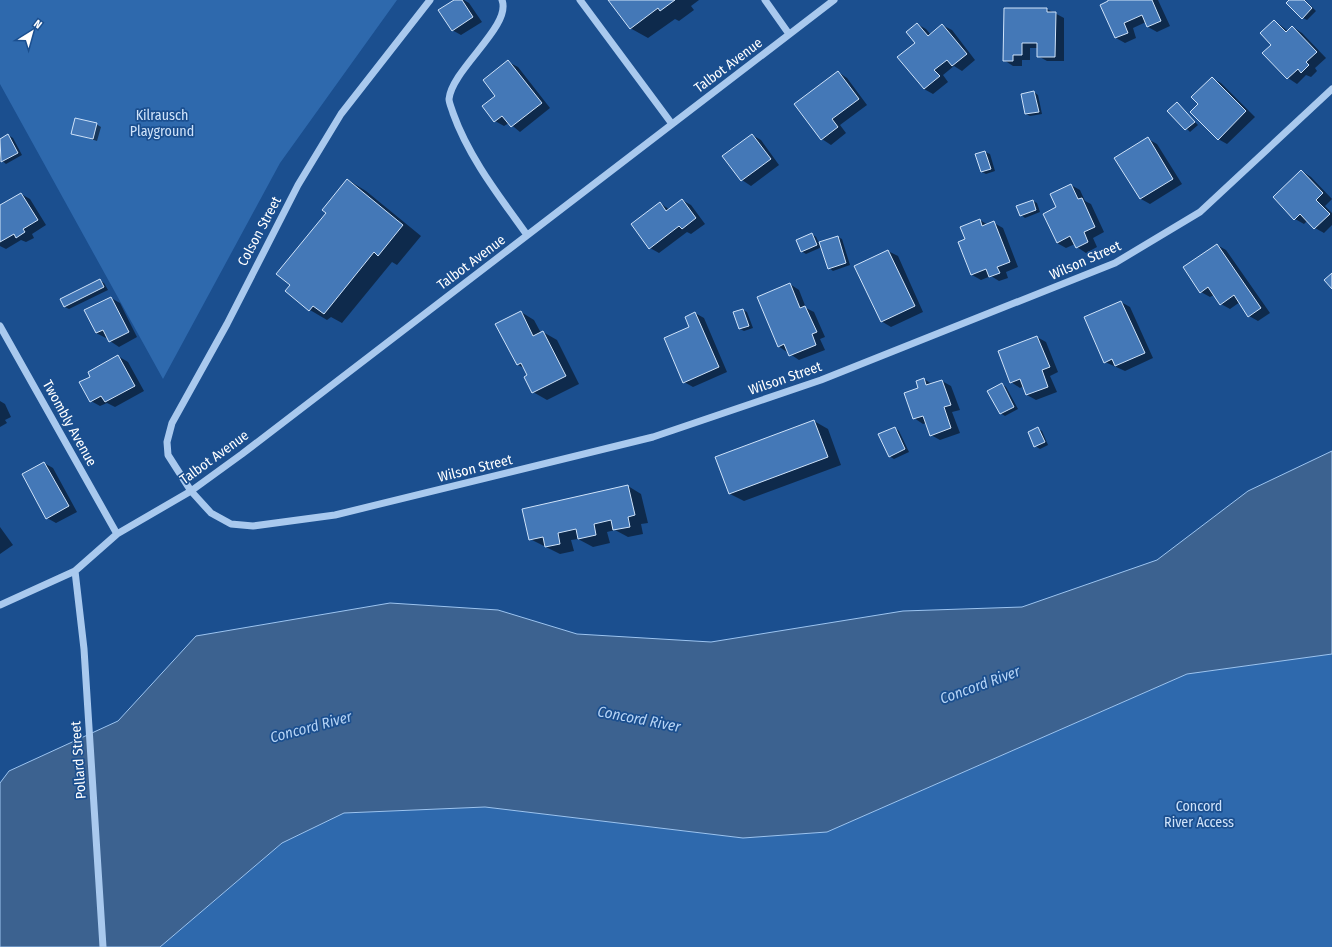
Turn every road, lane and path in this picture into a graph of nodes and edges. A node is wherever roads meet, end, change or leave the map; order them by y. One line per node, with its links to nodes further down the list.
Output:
1 (430, 0): 11 (street, Colson Street)
2 (502, 0): 9 (street)
3 (580, 0): 8 (street)
4 (765, 0): 6 (street)
5 (834, 0): 6 (street, Talbot Avenue)
6 (789, 34): 8 (street, Talbot Avenue)
7 (1332, 89): 11 (street, Wilson Street)
8 (672, 124): 9 (street, Talbot Avenue)
9 (527, 235): 11 (street, Talbot Avenue)
10 (0, 326): 12 (street, Twombly Avenue)
11 (191, 491): 12 (street, Talbot Avenue)
12 (117, 534): 13 (street)
13 (75, 571): 14 (street); 15 (street, Pollard Street)
14 (0, 605)
15 (103, 947)

